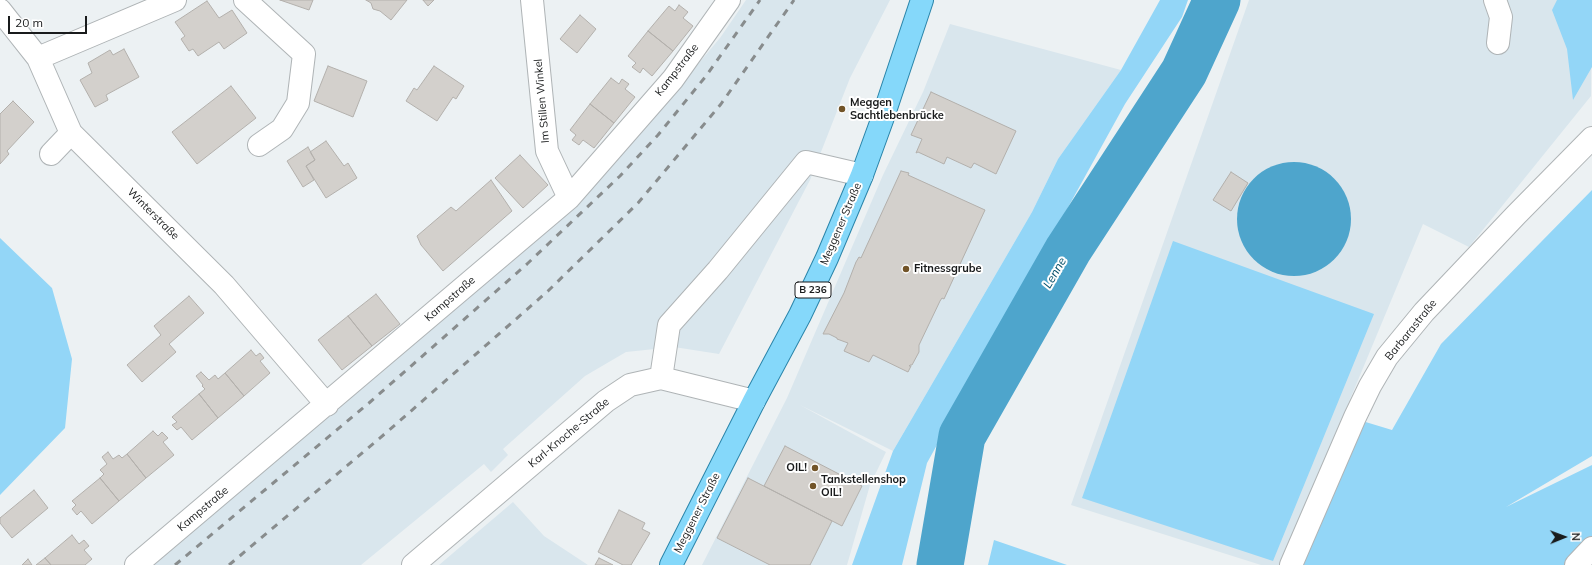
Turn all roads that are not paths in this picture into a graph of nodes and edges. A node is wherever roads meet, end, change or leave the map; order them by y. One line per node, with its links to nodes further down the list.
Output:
1 (175, 0): 9 (street)
2 (244, 0): 12 (street)
3 (532, 0): 15 (street, Im Stillen Winkel)
4 (729, 0): 15 (street, Kampstraße)
5 (922, 0): 14 (main road, Meggener Straße / B 236)
6 (1494, 0): 8 (street)
7 (0, 10): 9 (street, Winterstraße)
8 (1498, 42)
9 (38, 58): 10 (street, Winterstraße)
10 (71, 133): 13 (street); 18 (street, Winterstraße)
11 (1592, 138): 23 (street, Barbarastraße)
12 (259, 145)
13 (51, 154)
14 (862, 175): 16 (street); 17 (main road, Meggener Straße / B 236)
15 (569, 198): 18 (street, Kampstraße)
16 (661, 378): 17 (street, Karl-Knoche-Straße); 21 (street, Karl-Knoche-Straße)
17 (754, 401): 22 (main road, Meggener Straße / B 236)
18 (326, 405): 20 (street, Kampstraße)
19 (1592, 548): 24 (street)
20 (136, 565)
21 (413, 565)
22 (671, 565)
23 (1291, 565)
24 (1576, 565)

